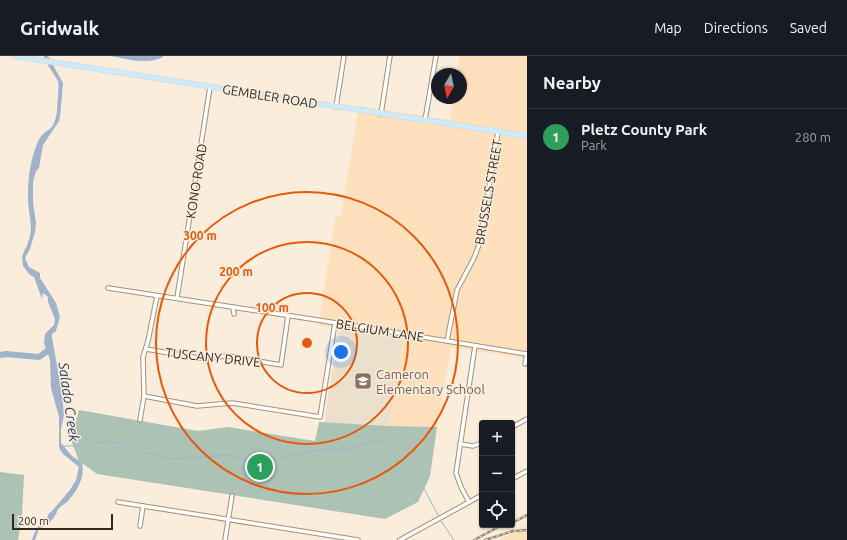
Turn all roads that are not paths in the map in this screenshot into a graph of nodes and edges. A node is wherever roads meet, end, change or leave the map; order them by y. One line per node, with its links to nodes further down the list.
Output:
1 (14, 56): 5 (main road, GEMBLER ROAD)
2 (344, 56): 6 (street)
3 (390, 56): 7 (street)
4 (436, 56): 8 (street)
5 (210, 87): 6 (main road, GEMBLER ROAD); 13 (street, KONO ROAD)
6 (336, 107): 7 (main road, GEMBLER ROAD)
7 (381, 114): 8 (main road, GEMBLER ROAD)
8 (425, 120): 9 (main road, GEMBLER ROAD)
9 (498, 132): 10 (main road, GEMBLER ROAD); 18 (street, BRUSSELS STREET)
10 (527, 136)
11 (108, 288): 12 (street, BELGIUM LANE)
12 (157, 296): 13 (street, BELGIUM LANE); 20 (street)
13 (177, 298): 14 (street, BELGIUM LANE)
14 (233, 307): 15 (street); 16 (street, BELGIUM LANE)
15 (234, 314)
16 (288, 316): 17 (street, BELGIUM LANE); 20 (street, TUSCANY DRIVE)
17 (335, 323): 18 (street, BELGIUM LANE); 23 (street)
18 (447, 341): 19 (street, BELGIUM LANE)
19 (475, 346): 21 (street, BELGIUM LANE); 27 (street)
20 (146, 349): 23 (street)
21 (527, 354): 22 (street, BELGIUM LANE)
22 (525, 364)
23 (144, 396): 25 (street)
24 (527, 419): 26 (street)
25 (140, 420)
26 (515, 425)
27 (460, 444): 28 (street); 34 (street)
28 (479, 444)
29 (527, 471): 30 (street)
30 (515, 477)
31 (232, 496): 36 (street)
32 (479, 497): 34 (street)
33 (118, 502): 35 (street)
34 (469, 502): 40 (street)
35 (143, 506): 36 (street); 37 (street)
36 (228, 520): 38 (street); 39 (street)
37 (140, 526)
38 (225, 540)
39 (358, 540)
40 (400, 540)

